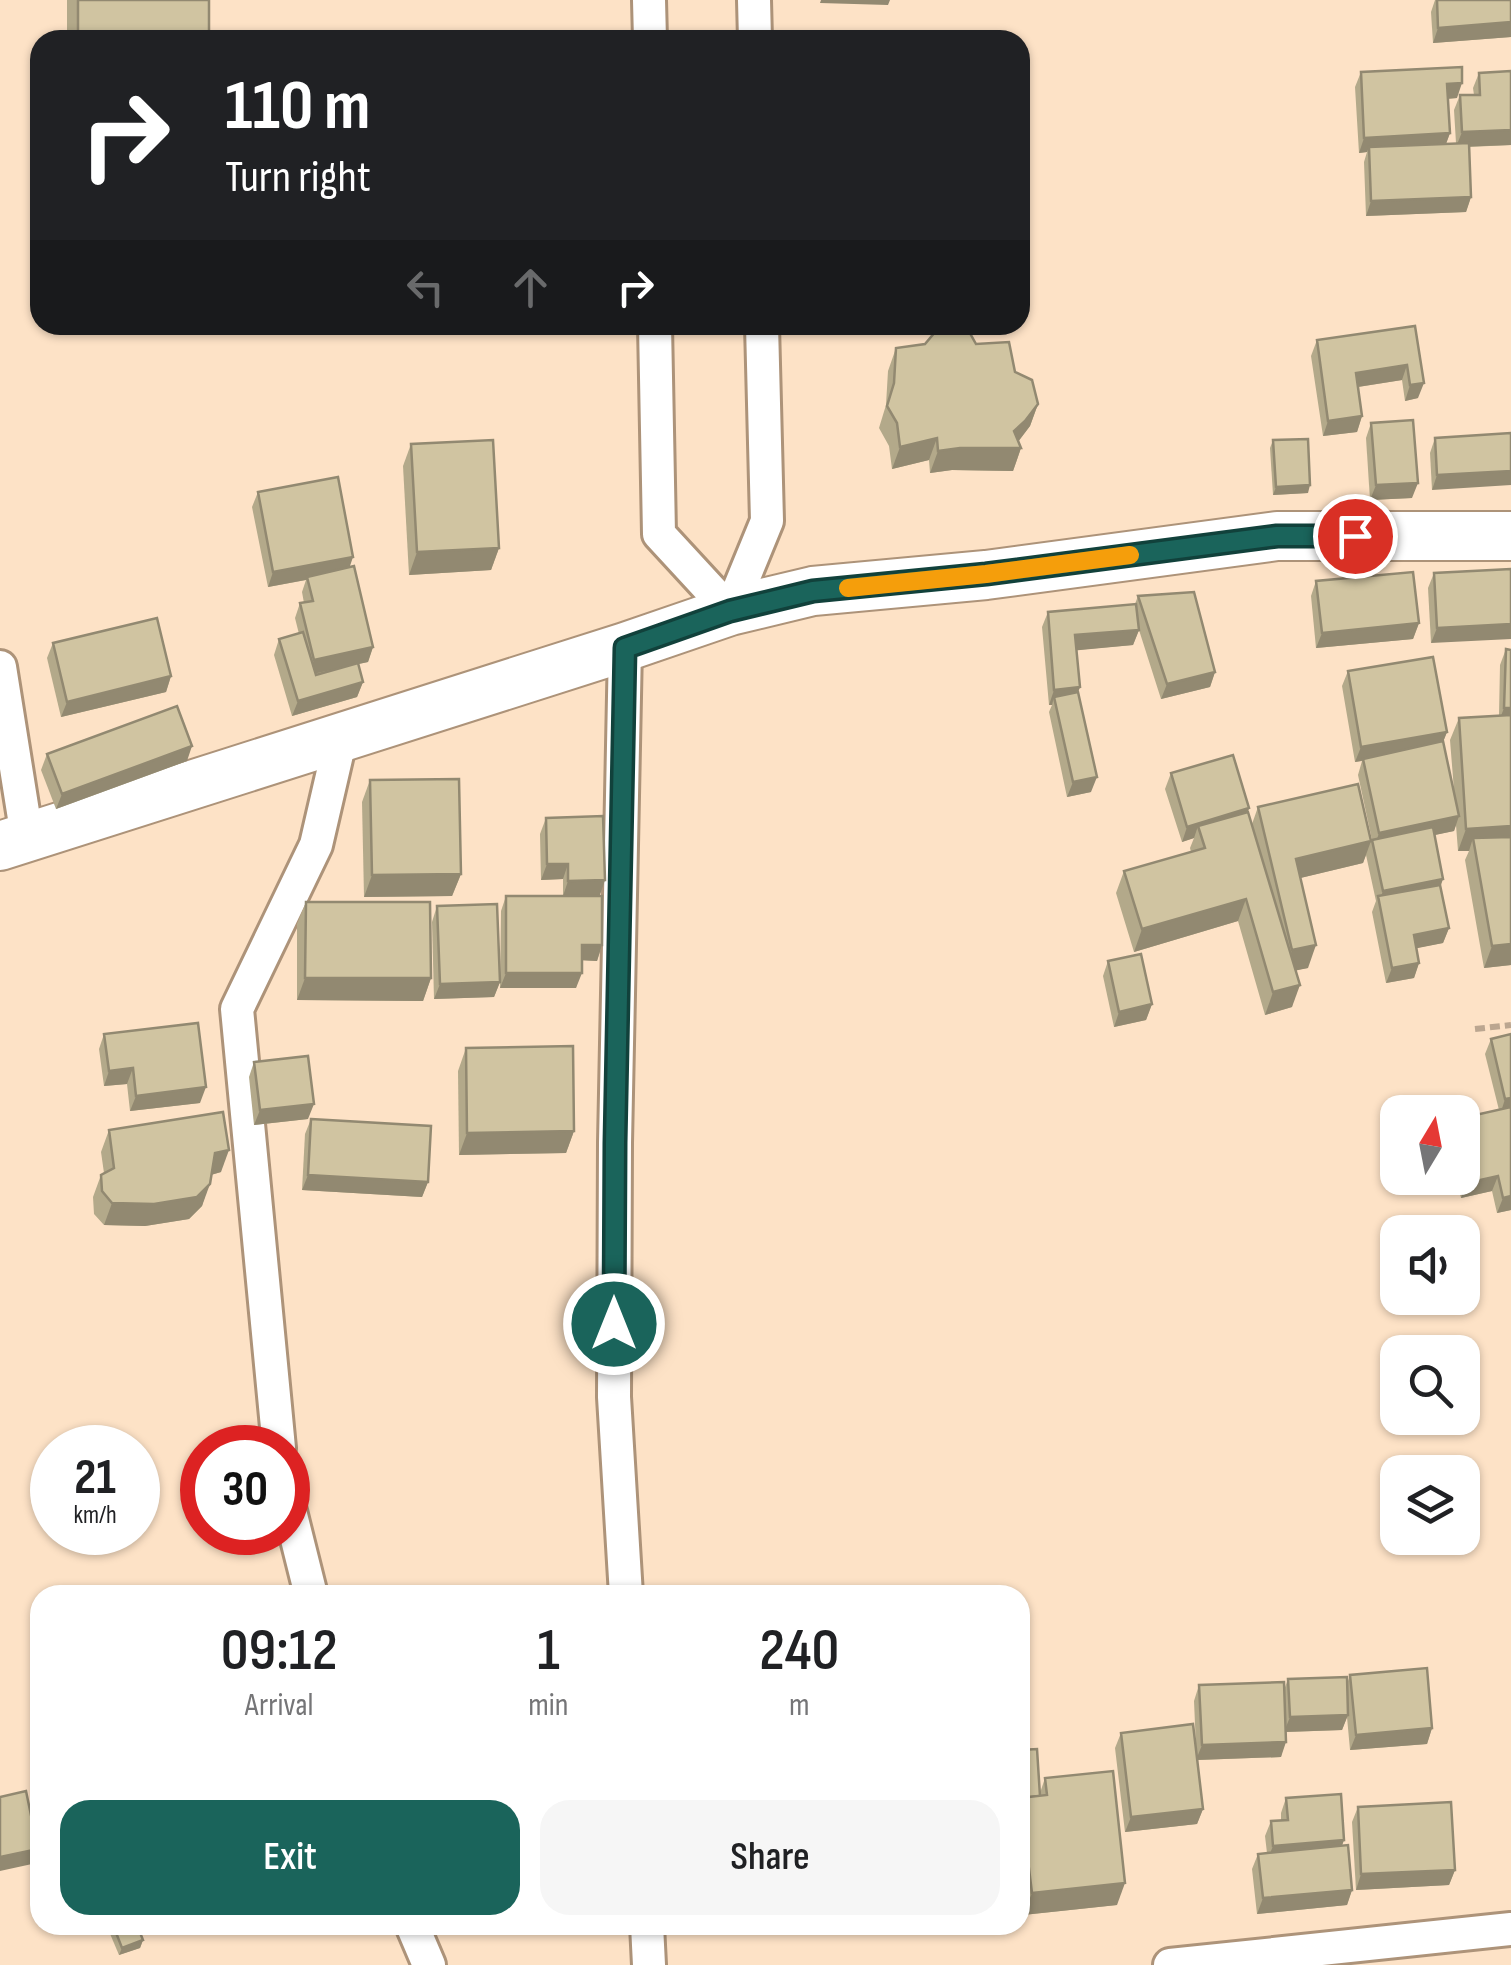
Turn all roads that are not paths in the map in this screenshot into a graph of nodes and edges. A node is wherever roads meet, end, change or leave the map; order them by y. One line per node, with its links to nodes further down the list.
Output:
1 (649, 0): 3 (street)
2 (754, 0): 4 (street)
3 (650, 30)
4 (755, 30)
5 (655, 335): 8 (street)
6 (762, 335): 8 (street)
7 (1511, 536): 8 (street)
8 (730, 611): 9 (street)
9 (625, 648): 11 (street); 16 (street)
10 (0, 667): 12 (street)
11 (341, 736): 12 (street); 13 (street)
12 (14, 841)
13 (277, 1425)
14 (300, 1555): 15 (street)
15 (308, 1585)
16 (625, 1585)
17 (1511, 1929): 22 (street)
18 (416, 1935): 20 (street)
19 (648, 1935): 21 (street)
20 (429, 1965)
21 (649, 1965)
22 (1170, 1965)

